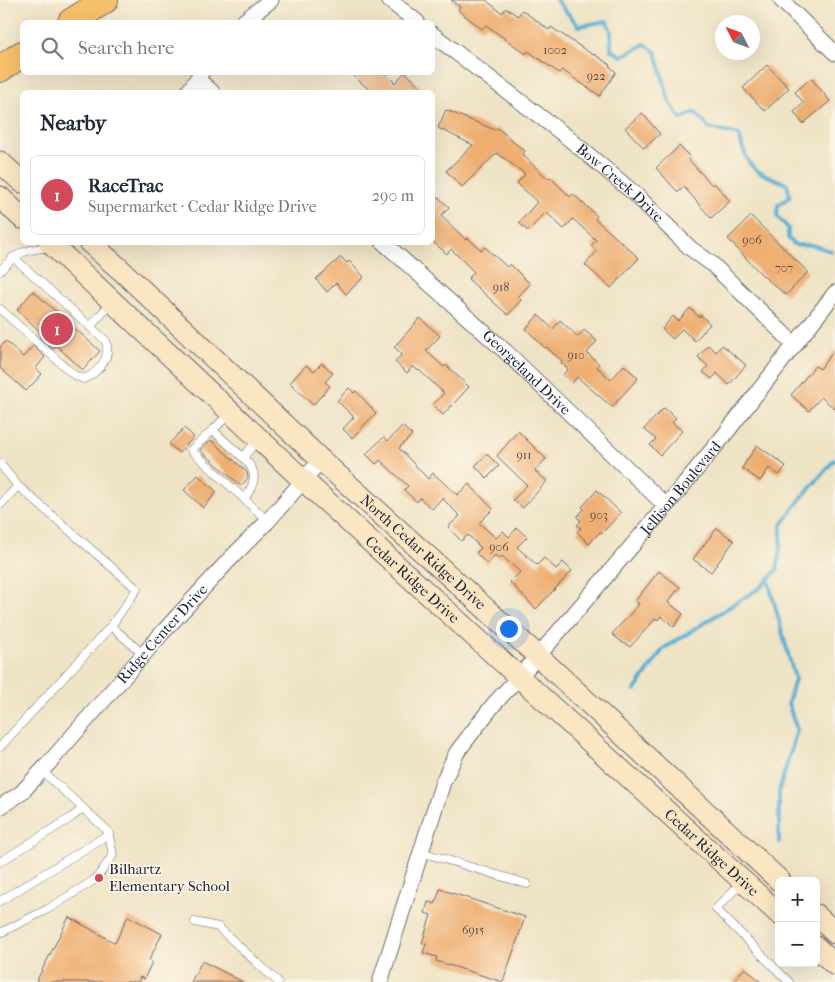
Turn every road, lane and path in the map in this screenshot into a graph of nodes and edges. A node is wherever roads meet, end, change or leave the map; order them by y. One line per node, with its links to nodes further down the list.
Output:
1 (105, 0): 5 (highway)
2 (271, 0): 6 (street)
3 (389, 0): 7 (street)
4 (781, 0): 9 (street)
5 (74, 20)
6 (246, 20)
7 (415, 20)
8 (435, 36): 29 (street, Bow Creek Drive)
9 (835, 53)
10 (20, 55): 11 (highway)
11 (0, 69)
12 (199, 76): 13 (street); 14 (street)
13 (189, 90)
14 (210, 90)
15 (0, 162): 16 (main road)
16 (20, 180)
17 (0, 197): 18 (main road)
18 (20, 216)
19 (48, 245): 23 (lane)
20 (54, 245): 26 (main road, Cedar Ridge Drive)
21 (93, 245): 34 (main road, North Cedar Ridge Drive)
22 (386, 245): 40 (street, Georgeland Drive)
23 (13, 257): 24 (lane); 28 (lane)
24 (0, 270)
25 (835, 293): 29 (street, Jellison Boulevard)
26 (113, 301): 28 (lane); 30 (main road, Cedar Ridge Drive)
27 (0, 309): 28 (lane)
28 (90, 327)
29 (795, 345): 40 (street, Jellison Boulevard)
30 (231, 412): 31 (lane); 32 (main road, Cedar Ridge Drive)
31 (213, 430): 33 (lane); 38 (lane)
32 (260, 438): 33 (lane); 36 (main road, Cedar Ridge Drive)
33 (243, 457): 38 (lane)
34 (321, 460): 36 (street, Ridge Center Drive); 44 (main road, North Cedar Ridge Drive)
35 (0, 464): 37 (lane)
36 (303, 480): 41 (street, Ridge Center Drive); 45 (main road, Cedar Ridge Drive)
37 (18, 486): 39 (lane); 42 (lane)
38 (244, 499): 41 (lane)
39 (0, 505)
40 (666, 506): 44 (street, Jellison Boulevard)
41 (268, 521): 43 (street, Ridge Center Drive)
42 (111, 626): 43 (lane); 46 (lane)
43 (144, 654): 47 (street, Ridge Center Drive)
44 (538, 656): 45 (street, Jellison Boulevard); 53 (main road, North Cedar Ridge Drive)
45 (519, 676): 51 (street, Jellison Boulevard); 54 (main road, Cedar Ridge Drive)
46 (0, 747)
47 (42, 771): 48 (street, Ridge Center Drive); 49 (lane)
48 (0, 807)
49 (83, 808): 50 (lane); 52 (lane)
50 (109, 834): 56 (lane); 61 (lane)
51 (421, 852): 55 (lane); 66 (street, Jellison Boulevard)
52 (0, 862)
53 (776, 877)
54 (742, 881): 57 (main road, Cedar Ridge Drive); 64 (lane)
55 (527, 884)
56 (0, 901)
57 (775, 910)
58 (820, 919): 60 (main road)
59 (195, 922): 65 (lane)
60 (835, 932)
61 (0, 933)
62 (820, 951): 63 (main road)
63 (835, 965)
64 (785, 981)
65 (278, 982)
66 (380, 982)

